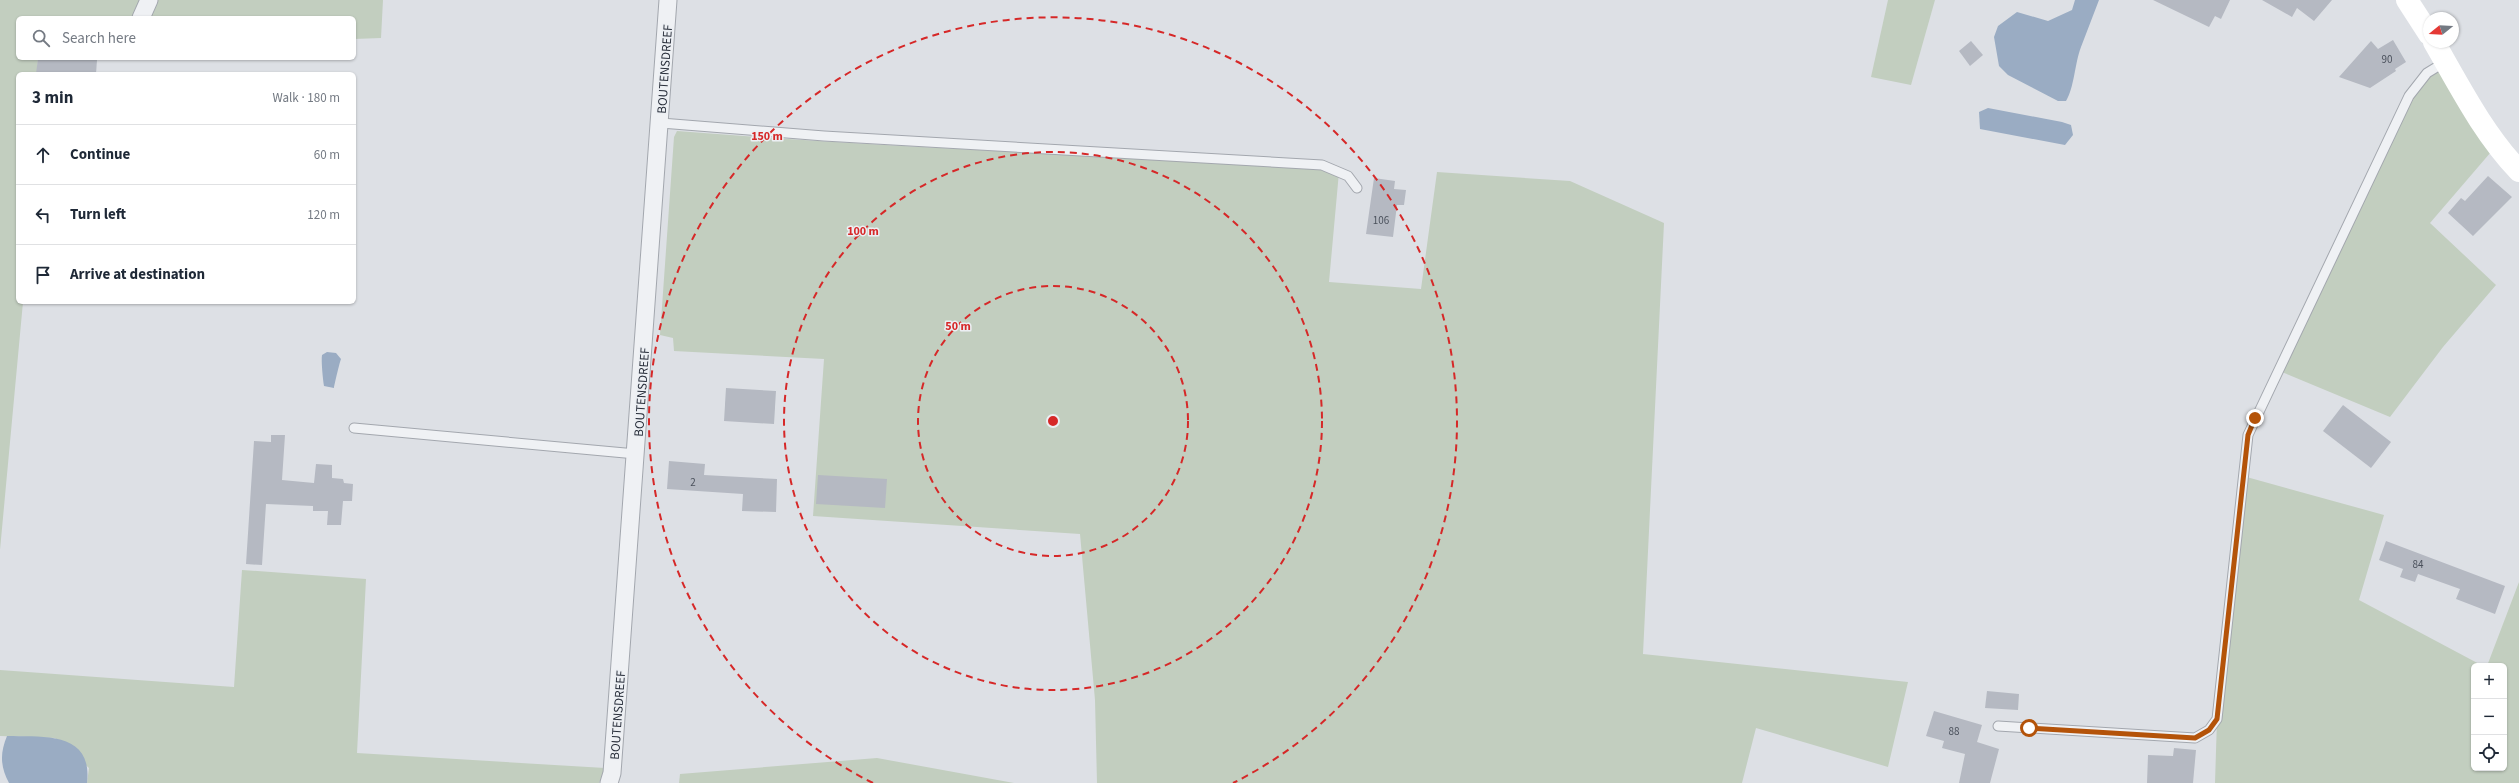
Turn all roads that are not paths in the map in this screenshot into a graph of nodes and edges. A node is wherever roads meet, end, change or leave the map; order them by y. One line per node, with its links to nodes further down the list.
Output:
1 (149, 0): 4 (street)
2 (668, 0): 8 (street, BOUTENSDREEF)
3 (2407, 0): 5 (street)
4 (142, 16)
5 (2423, 25)
6 (2438, 48): 7 (street)
7 (2446, 62): 9 (street); 13 (lane)
8 (660, 123): 10 (lane); 12 (street, BOUTENSDREEF)
9 (2519, 171)
10 (1357, 188)
11 (354, 428): 12 (lane)
12 (636, 454): 14 (street, BOUTENSDREEF)
13 (1998, 726)
14 (609, 783)

